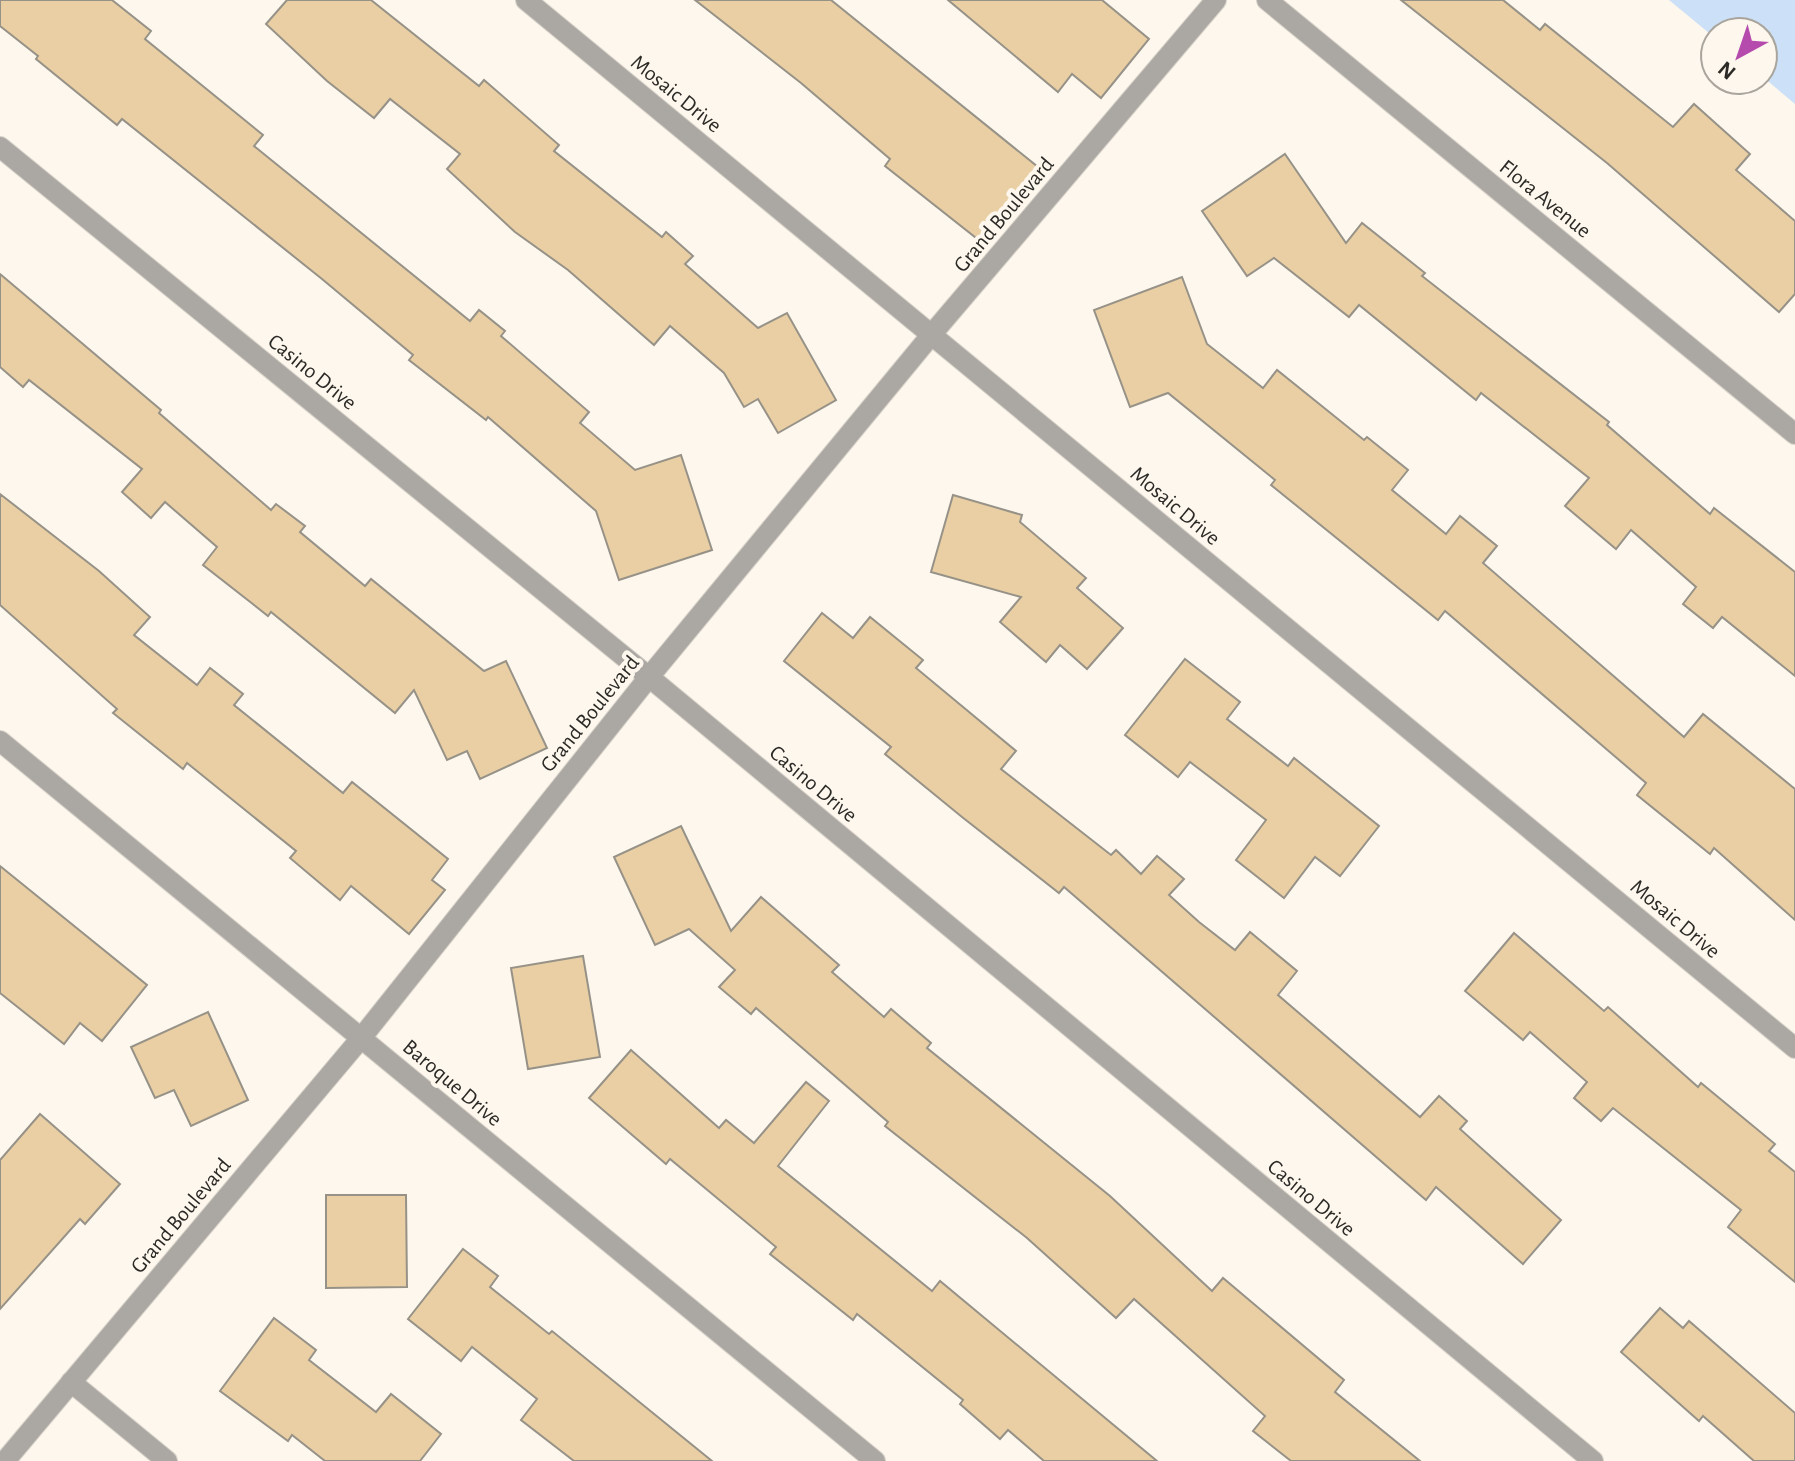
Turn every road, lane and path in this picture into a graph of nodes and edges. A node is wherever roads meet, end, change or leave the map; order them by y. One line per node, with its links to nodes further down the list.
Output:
1 (526, 0): 5 (street, Mosaic Drive)
2 (1216, 0): 5 (street, Grand Boulevard)
3 (1267, 0): 6 (street, Flora Avenue)
4 (0, 147): 7 (street, Casino Drive)
5 (932, 334): 7 (street, Grand Boulevard); 10 (street, Mosaic Drive)
6 (1795, 434)
7 (649, 677): 9 (street, Grand Boulevard); 15 (street, Casino Drive)
8 (0, 741): 9 (street, Baroque Drive)
9 (362, 1037): 11 (street, Grand Boulevard); 14 (street, Baroque Drive)
10 (1795, 1048)
11 (71, 1382): 12 (street, Grand Boulevard); 13 (street)
12 (5, 1461)
13 (167, 1461)
14 (875, 1461)
15 (1593, 1461)

